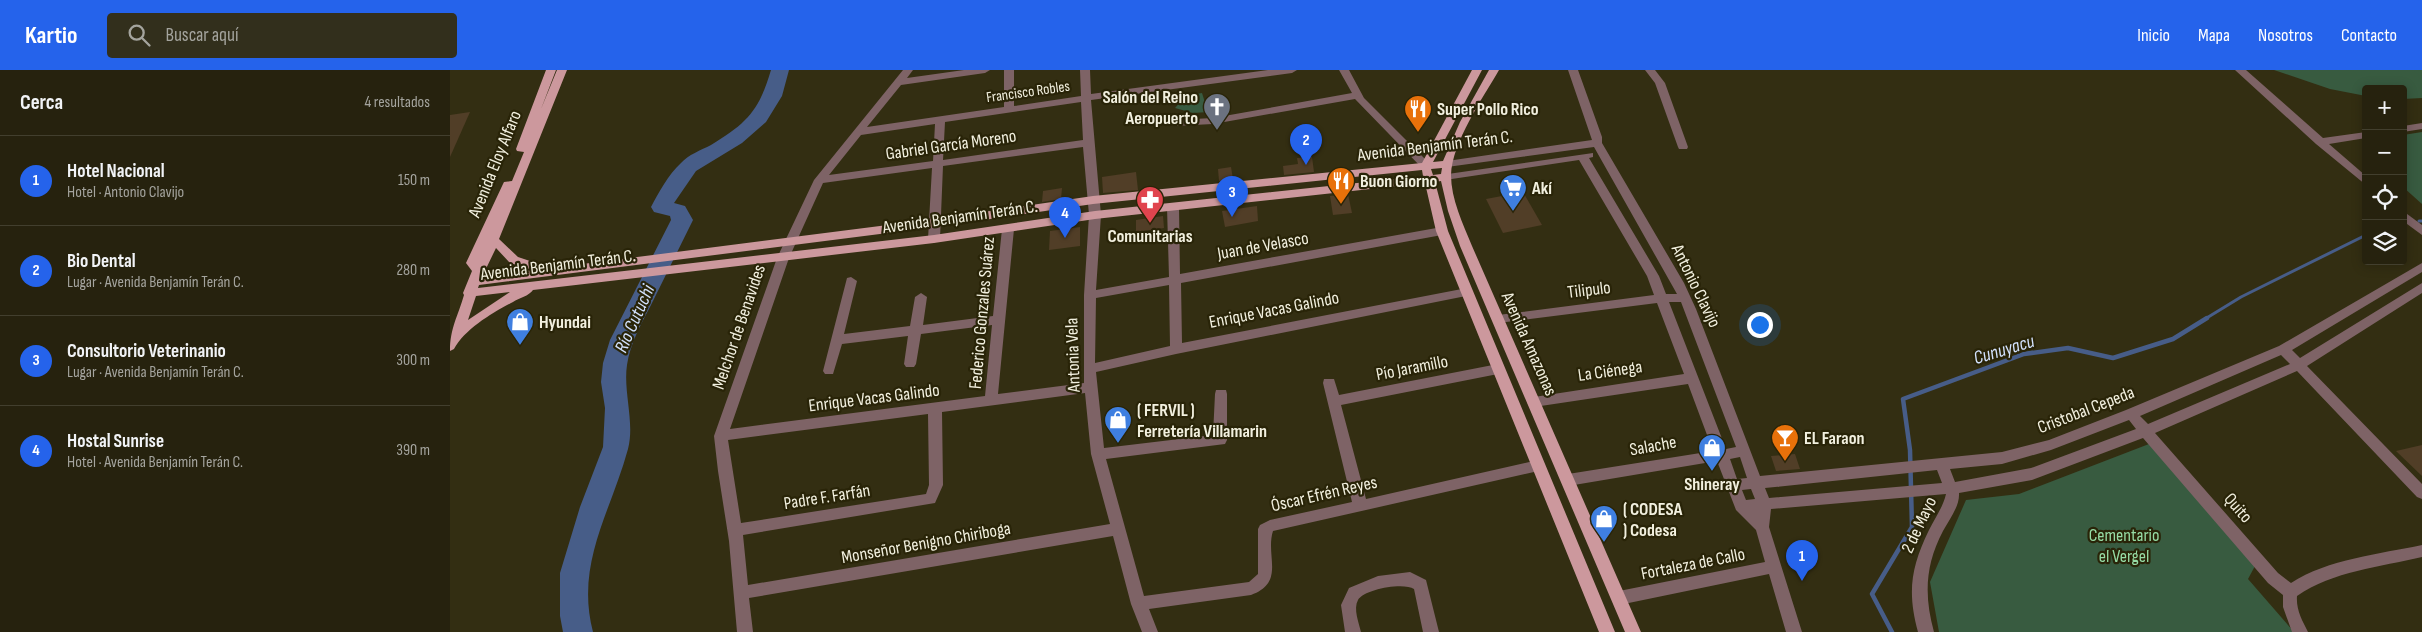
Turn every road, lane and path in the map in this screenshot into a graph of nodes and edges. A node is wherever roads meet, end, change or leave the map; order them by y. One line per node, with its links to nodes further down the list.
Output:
1 (551, 70): 48 (main road, Avenida Eloy Alfaro)
2 (562, 70): 44 (main road, Avenida Eloy Alfaro)
3 (908, 70): 15 (street, Melchor de Benavides)
4 (985, 70): 15 (street)
5 (1009, 70): 18 (street)
6 (1085, 70): 17 (street, Antonia Vela)
7 (1292, 70): 14 (street, Francisco Robles)
8 (1344, 70): 16 (street)
9 (1477, 70): 32 (main road)
10 (1494, 70): 31 (main road)
11 (1573, 70): 28 (street, Antonio Clavijo)
12 (1650, 70): 27 (street)
13 (2240, 70): 25 (street)
14 (1228, 75): 17 (street, Francisco Robles)
15 (899, 82): 23 (street, Melchor de Benavides)
16 (1359, 96): 20 (street); 32 (street)
17 (1086, 99): 18 (street, Francisco Robles); 26 (street, Antonia Vela)
18 (1009, 110): 19 (street, Francisco Robles)
19 (940, 120): 23 (street, Francisco Robles); 30 (street)
20 (1174, 123)
21 (2422, 126): 22 (street)
22 (2407, 128)
23 (858, 132): 34 (street, Melchor de Benavides)
24 (2362, 136): 25 (street)
25 (2320, 142): 33 (street)
26 (1088, 143): 30 (street, Gabriel García Moreno); 35 (street, Antonia Vela)
27 (1683, 147)
28 (1600, 148): 29 (street, Avenida Benjamín Terán C.); 31 (street, Avenida Benjamín Terán C.); 59 (street, Antonio Clavijo)
29 (1582, 156): 31 (street, Avenida Benjamín Terán C.); 58 (street, Antonio Clavijo)
30 (938, 165): 34 (street, Gabriel García Moreno); 39 (street)
31 (1446, 170): 32 (main road, Avenida Benjamín Terán C.); 60 (main road, Avenida Amazonas)
32 (1428, 173): 35 (main road, Avenida Benjamín Terán C.); 36 (main road, Avenida Benjamín Terán C.); 41 (main road, Avenida Amazonas)
33 (2362, 179)
34 (819, 180): 45 (street, Melchor de Benavides)
35 (1093, 200): 37 (street, Antonia Vela); 39 (main road, Avenida Benjamín Terán C.)
36 (1173, 207): 37 (main road, Avenida Benjamín Terán C.); 50 (street)
37 (1095, 215): 40 (main road, Avenida Benjamín Terán C.); 56 (street, Antonia Vela)
38 (2407, 218): 42 (street)
39 (935, 222): 43 (street); 45 (main road, Avenida Benjamín Terán C.)
40 (1008, 229): 43 (main road, Avenida Benjamín Terán C.); 61 (street, Federico Gonzales Suárez)
41 (1442, 231): 50 (street, Juan de Velasco); 55 (main road, Avenida Amazonas)
42 (2422, 231)
43 (934, 239): 46 (main road, Avenida Benjamín Terán C.)
44 (494, 240): 48 (main road, Avenida Eloy Alfaro); 49 (main road)
45 (784, 242): 46 (street, Melchor de Benavides); 49 (main road, Avenida Benjamín Terán C.)
46 (778, 258): 52 (main road, Avenida Benjamín Terán C.); 82 (street, Melchor de Benavides)
47 (2422, 267): 66 (street, Cristobal Cepeda)
48 (478, 270): 54 (main road, Avenida Eloy Alfaro)
49 (551, 271): 54 (main road, Avenida Benjamín Terán C.)
50 (1173, 280): 56 (street, Juan de Velasco); 65 (street)
51 (851, 281): 63 (street)
52 (545, 283): 54 (main road, Avenida Benjamín Terán C.); 64 (main road)
53 (2422, 286): 68 (street)
54 (471, 288): 64 (main road, Avenida Eloy Alfaro)
55 (1467, 292): 65 (street, Enrique Vacas Galindo); 70 (main road, Avenida Amazonas)
56 (1090, 295): 69 (street, Antonia Vela)
57 (921, 297): 62 (street)
58 (1662, 298): 59 (street, Tilipulo); 60 (street, Tilipulo); 72 (street, Antonio Clavijo)
59 (1684, 298): 83 (street, Antonio Clavijo)
60 (1498, 319): 78 (main road, Avenida Amazonas)
61 (999, 320): 62 (street); 76 (street, Federico Gonzales Suárez)
62 (916, 330): 63 (street); 67 (street)
63 (837, 340): 71 (street)
64 (452, 342)
65 (1176, 348): 69 (street, Enrique Vacas Galindo)
66 (2283, 349): 68 (street); 80 (street, Cristobal Cepeda)
67 (910, 364)
68 (2299, 365): 81 (street); 92 (street)
69 (1090, 369): 74 (street, Antonia Vela)
70 (1498, 369): 77 (street, Pío Jaramillo); 87 (main road, Avenida Amazonas)
71 (829, 371)
72 (1692, 378): 78 (street, La Ciénega); 85 (street, Antonio Clavijo)
73 (1329, 383): 77 (street)
74 (1091, 386): 76 (street, Enrique Vacas Galindo); 84 (street, Antonia Vela)
75 (1222, 394): 84 (street)
76 (991, 400): 79 (street, Enrique Vacas Galindo)
77 (1334, 401): 93 (street)
78 (1534, 402): 88 (main road, Avenida Amazonas)
79 (935, 409): 82 (street, Enrique Vacas Galindo); 98 (street, Padre F. Farfán)
80 (2131, 414): 81 (street, Quito); 86 (street, Cristobal Cepeda)
81 (2146, 431): 91 (street); 101 (street, Quito)
82 (722, 436): 98 (street, Melchor de Benavides)
83 (1745, 451): 85 (street, Salache); 89 (street, Antonio Clavijo)
84 (1098, 454): 97 (street, Antonia Vela)
85 (1722, 454): 88 (street, Salache); 90 (street, Antonio Clavijo)
86 (1942, 465): 89 (street, Cristobal Cepeda); 91 (street, 2 de Mayo)
87 (1538, 466): 93 (street, Óscar Efrén Reyes); 109 (main road, Avenida Amazonas)
88 (1568, 480): 103 (main road, Avenida Amazonas)
89 (1756, 482): 90 (street, Cristobal Cepeda); 94 (street, Antonio Clavijo)
90 (1732, 485): 95 (street, Antonio Clavijo)
91 (1952, 488): 94 (street); 112 (street, 2 de Mayo)
92 (2422, 493)
93 (1360, 504): 104 (street, Óscar Efrén Reyes)
94 (1764, 504): 95 (street); 96 (street, Antonio Clavijo)
95 (1741, 506): 96 (street, Antonio Clavijo)
96 (1762, 527): 100 (street, Antonio Clavijo)
97 (1118, 529): 102 (street, Monseñor Benigno Chiriboga); 104 (street, Antonia Vela)
98 (735, 530): 102 (street, Melchor de Benavides)
99 (2422, 551): 101 (street)
100 (1774, 568): 103 (street, Fortaleza de Callo); 111 (street, Antonio Clavijo)
101 (2291, 592): 113 (street)
102 (740, 593): 105 (street, Melchor de Benavides)
103 (1619, 598): 110 (main road, Avenida Amazonas)
104 (1139, 604): 106 (street, Antonia Vela)
105 (746, 632)
106 (1150, 632)
107 (1353, 632): 108 (street)
108 (1431, 632)
109 (1607, 632)
110 (1633, 632)
111 (1794, 632)
112 (1926, 632)
113 (2300, 632)

